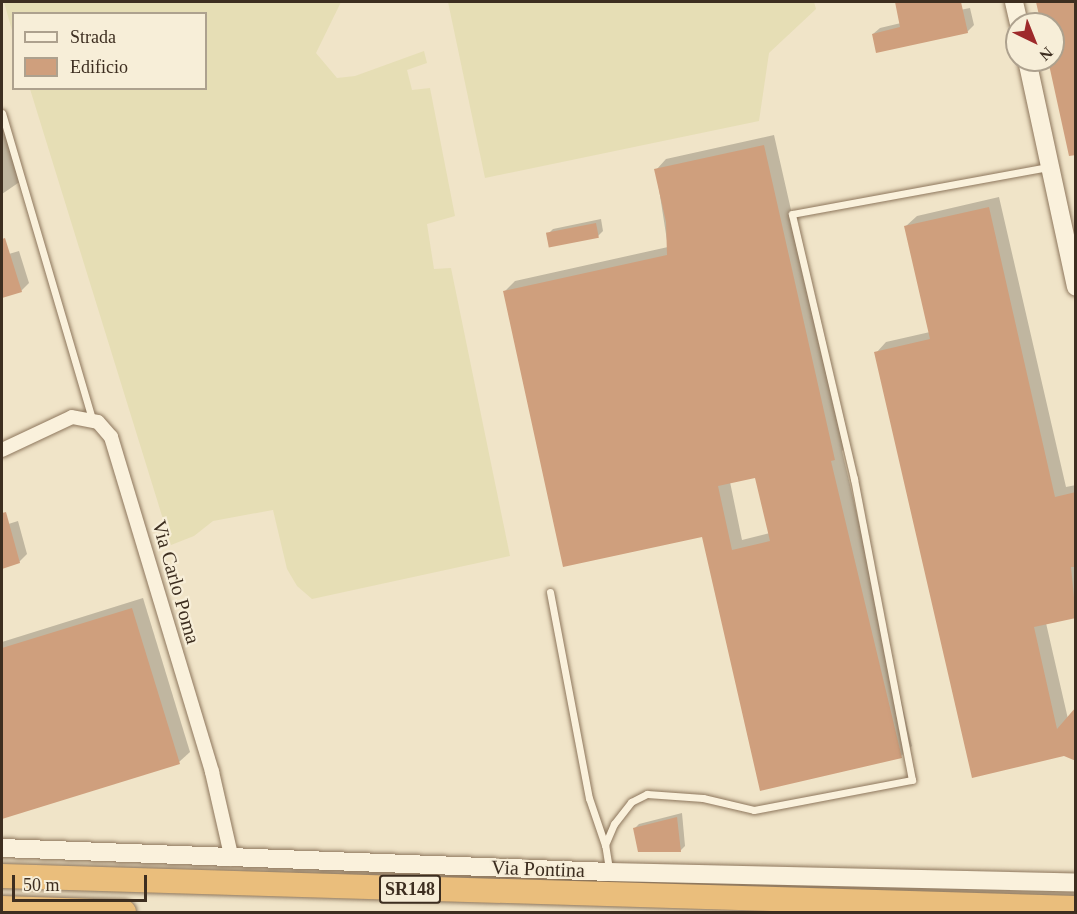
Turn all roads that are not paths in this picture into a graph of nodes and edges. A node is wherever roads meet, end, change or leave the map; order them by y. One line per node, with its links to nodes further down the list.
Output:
1 (1030, 72): 3 (street)
2 (2, 113): 5 (lane)
3 (1050, 167): 4 (street); 8 (lane)
4 (1076, 287)
5 (92, 419): 6 (street); 10 (street, Via Carlo Poma)
6 (2, 450)
7 (550, 592): 8 (lane)
8 (605, 845): 11 (lane)
9 (2, 848): 10 (street, Via Pontina)
10 (232, 859): 11 (street, Via Pontina)
11 (609, 872): 13 (street, Via Pontina)
12 (2, 876): 15 (highway, SR148)
13 (1076, 883)
14 (2, 908): 16 (highway)
15 (1076, 908)
16 (124, 912)

